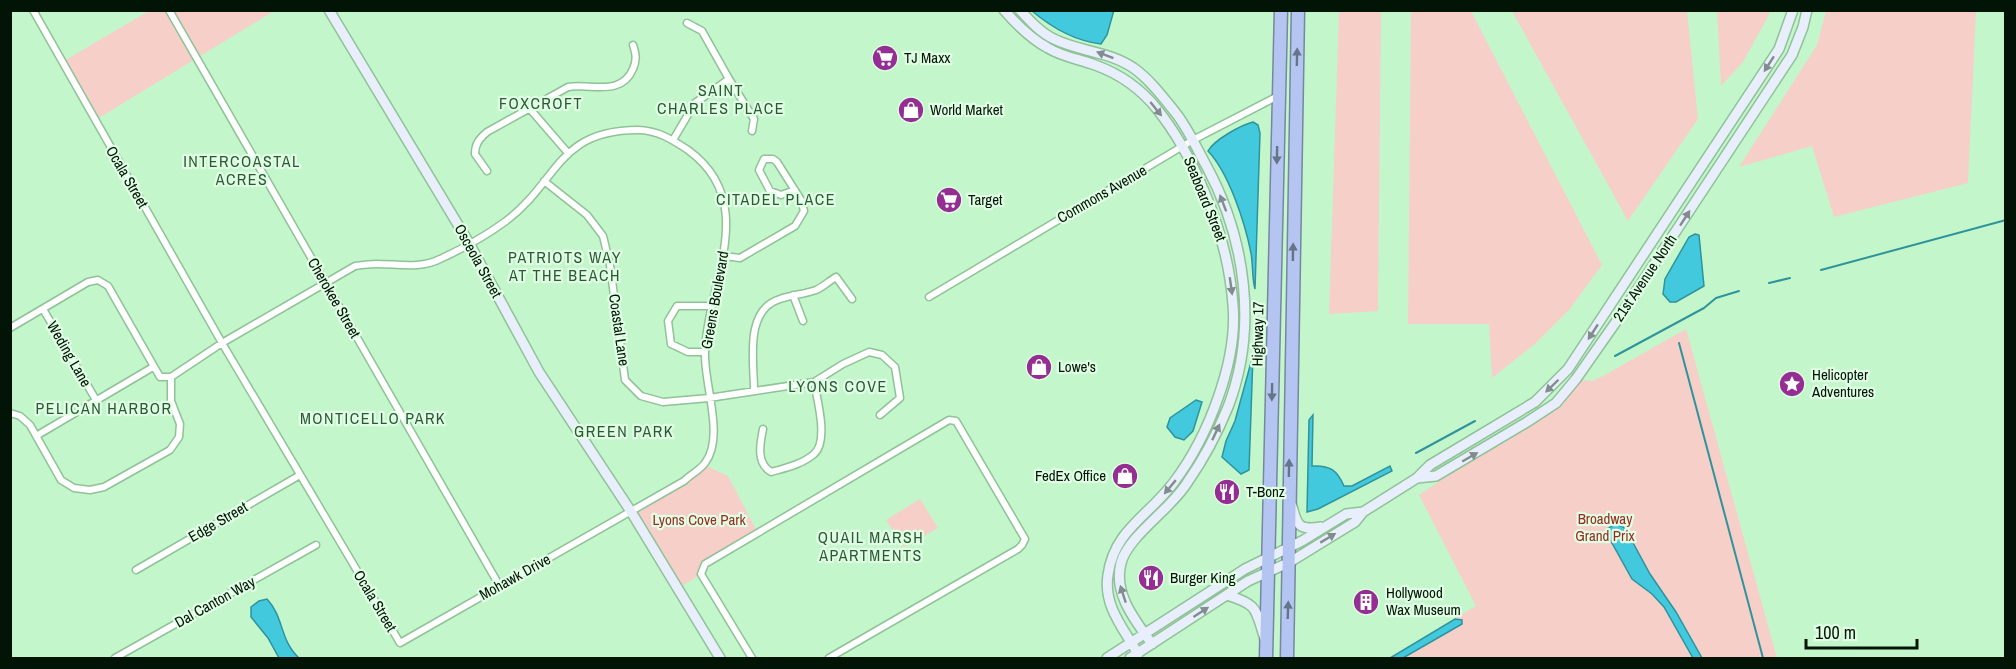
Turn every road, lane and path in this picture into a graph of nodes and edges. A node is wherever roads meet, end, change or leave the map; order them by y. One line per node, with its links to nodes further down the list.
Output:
1 (33, 10): 33 (street, Ocala Street)
2 (169, 10): 25 (street, Cherokee Street)
3 (329, 10): 23 (street, Osceola Street)
4 (1004, 10): 18 (street, Seaboard Street, one-way to 18)
5 (1020, 10): 17 (street, Seaboard Street, one-way to 5)
6 (1281, 10): 13 (highway, Highway 17)
7 (1298, 10): 47 (highway, one-way to 7)
8 (1793, 10): 46 (street, 21st Avenue North, one-way to 46)
9 (1808, 10): 46 (street, 21st Avenue North, one-way to 9)
10 (687, 23): 12 (street)
11 (633, 45): 14 (street)
12 (729, 79): 15 (street); 16 (street)
13 (1278, 96): 17 (street, Commons Avenue); 53 (highway, Highway 17, one-way to 53)
14 (530, 110): 19 (street); 20 (street)
15 (752, 131)
16 (673, 140): 19 (street, Greens Boulevard); 24 (street, Greens Boulevard)
17 (1193, 140): 18 (street, Commons Avenue); 59 (street, Seaboard Street, one-way to 17)
18 (1183, 147): 27 (street, Commons Avenue); 60 (street, Seaboard Street, one-way to 60)
19 (568, 153): 21 (street, Greens Boulevard)
20 (487, 171)
21 (544, 181): 23 (street, Greens Boulevard); 39 (street, Coastal Lane)
22 (795, 190): 22 (street); 24 (street)
23 (469, 243): 25 (street); 48 (street, Osceola Street)
24 (724, 256): 29 (street, Greens Boulevard)
25 (325, 282): 33 (street); 57 (street, Cherokee Street)
26 (793, 296): 28 (street); 31 (street); 38 (street)
27 (929, 297)
28 (852, 299)
29 (712, 306): 34 (street, Greens Boulevard); 34 (street)
30 (43, 309): 32 (street); 35 (street); 40 (street, Weding Lane)
31 (803, 321)
32 (10, 328)
33 (222, 343): 36 (street); 45 (street, Ocala Street)
34 (705, 352): 39 (street, Greens Boulevard)
35 (153, 367): 36 (street); 40 (street)
36 (171, 377): 44 (street)
37 (813, 382): 38 (street, Coastal Lane); 42 (street); 43 (street)
38 (754, 390): 39 (street, Coastal Lane)
39 (709, 398): 48 (street, Greens Boulevard)
40 (96, 400): 44 (street)
41 (10, 413): 44 (street)
42 (880, 415)
43 (763, 429)
44 (36, 436)
45 (300, 475): 55 (street, Edge Street); 61 (street, Ocala Street)
46 (1417, 478): 49 (street, 21st Avenue North)
47 (1288, 490): 50 (street); 52 (highway)
48 (630, 510): 57 (street, Mohawk Drive); 66 (street)
49 (1363, 512): 50 (street, 21st Avenue North); 54 (street, 21st Avenue North, one-way to 49)
50 (1327, 526): 52 (street, 21st Avenue North)
51 (316, 545): 65 (street, Dal Canton Way)
52 (1289, 547): 53 (street, 21st Avenue North); 54 (highway)
53 (1269, 557): 56 (highway, Highway 17); 59 (street, 21st Avenue North)
54 (1290, 562): 56 (street, 21st Avenue North); 71 (highway, one-way to 54)
55 (136, 570)
56 (1269, 571): 58 (street, 21st Avenue North); 63 (highway, Highway 17)
57 (499, 585): 61 (street, Mohawk Drive)
58 (1227, 595): 62 (street, 21st Avenue North, one-way to 58); 63 (street)
59 (1145, 634): 60 (street, 21st Avenue North); 62 (street, Seaboard Street)
60 (1131, 642): 64 (street, Seaboard Street); 69 (street, 21st Avenue North)
61 (400, 643)
62 (1152, 644): 64 (street, 21st Avenue North)
63 (1267, 645): 70 (highway, Highway 17)
64 (1134, 656)
65 (115, 658)
66 (720, 658)
67 (752, 658): 68 (street)
68 (829, 658)
69 (1107, 658)
70 (1266, 658)
71 (1287, 658)

